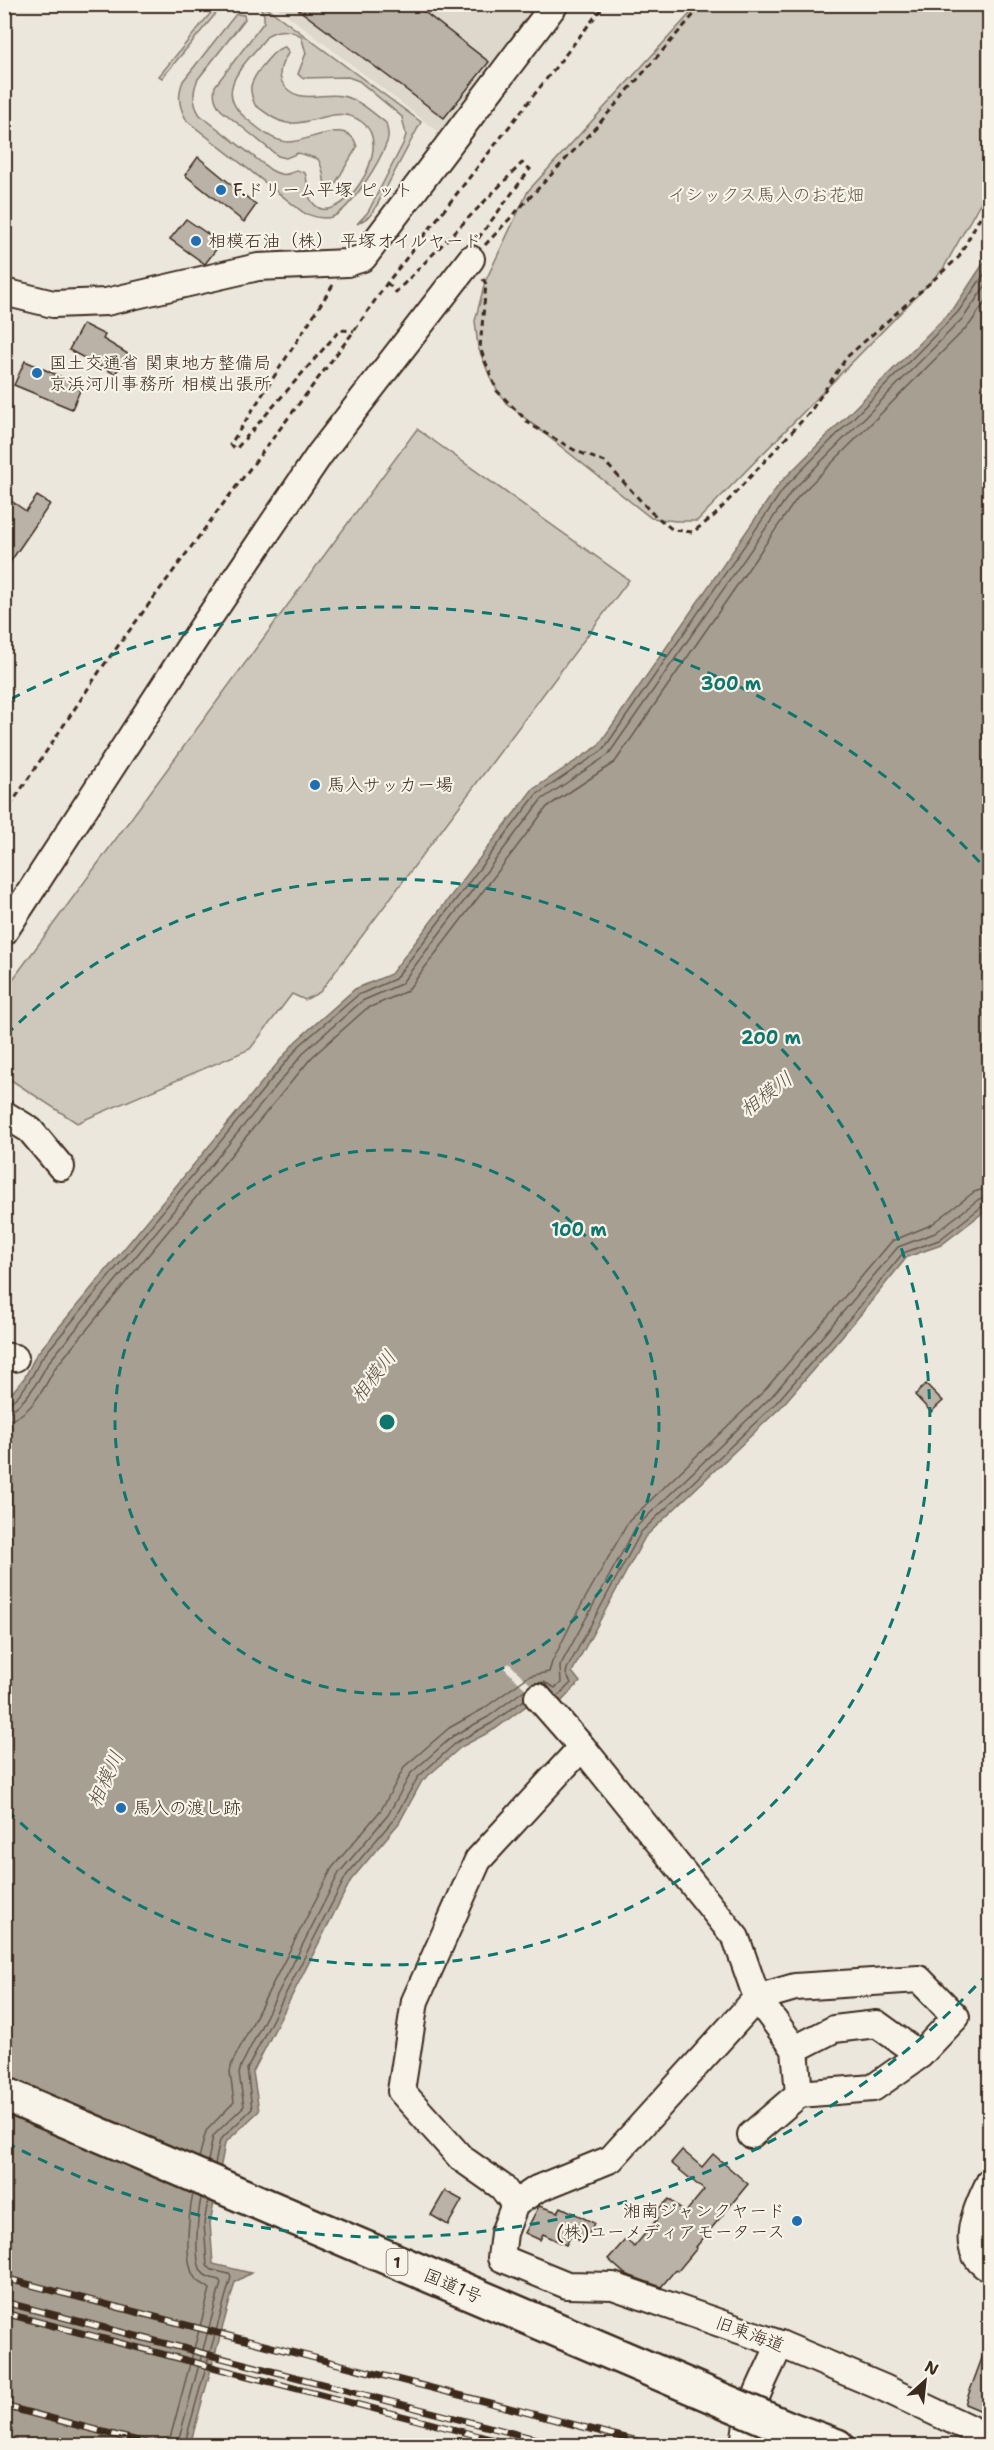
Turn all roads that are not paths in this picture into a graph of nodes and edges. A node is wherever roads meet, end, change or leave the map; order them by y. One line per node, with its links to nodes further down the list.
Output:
1 (555, 4): 3 (street)
2 (475, 259): 4 (street)
3 (6, 300)
4 (4, 932)
5 (4, 1114): 6 (street)
6 (60, 1167)
7 (538, 1697): 8 (street)
8 (582, 1747): 9 (street); 16 (street)
9 (757, 1998): 10 (street); 11 (street); 16 (street)
10 (795, 2049): 11 (street); 13 (street)
11 (920, 2055): 13 (street)
12 (4, 2094): 21 (highway, 国道1号 / 1, bridge)
13 (799, 2094): 14 (street)
14 (751, 2135)
15 (990, 2181): 17 (street)
16 (515, 2204): 18 (street, 旧東海道)
17 (990, 2268)
18 (780, 2344): 19 (street, 旧東海道); 20 (street)
19 (990, 2438)
20 (745, 2445)
21 (837, 2445)

